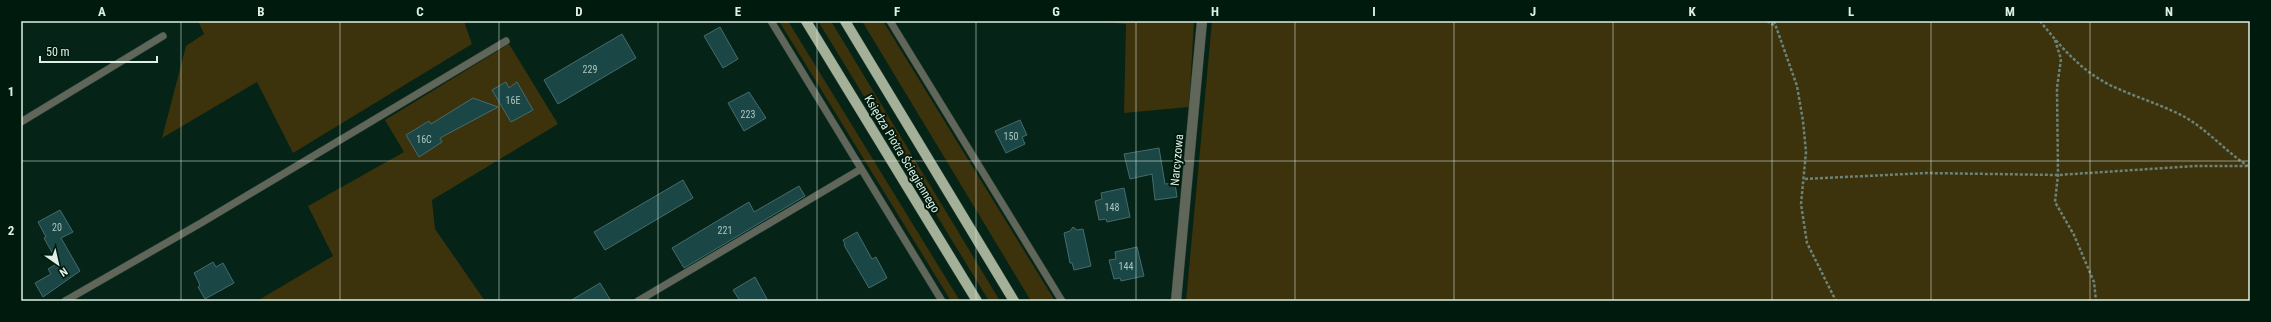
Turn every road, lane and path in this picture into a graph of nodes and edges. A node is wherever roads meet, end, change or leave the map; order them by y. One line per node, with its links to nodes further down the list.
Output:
1 (771, 21): 15 (lane)
2 (806, 21): 22 (main road, Księdza Piotra Ściegiennego)
3 (845, 21): 23 (main road, Księdza Piotra Ściegiennego)
4 (890, 21): 24 (lane)
5 (1202, 21): 25 (street, Narcyzowa)
6 (1767, 21): 9 (path)
7 (1774, 21): 9 (path)
8 (2040, 21): 11 (path)
9 (1775, 27): 17 (path)
10 (163, 36): 13 (lane)
11 (2055, 40): 14 (path); 16 (path)
12 (506, 41): 19 (lane)
13 (21, 122)
14 (2249, 166): 16 (path)
15 (861, 168): 20 (lane); 21 (lane)
16 (2058, 175): 17 (path); 28 (path)
17 (1805, 179): 18 (path)
18 (1832, 295): 26 (path); 27 (path)
19 (65, 301)
20 (638, 301)
21 (942, 301)
22 (977, 301)
23 (1014, 301)
24 (1062, 301)
25 (1176, 301)
26 (1832, 301)
27 (1836, 301)
28 (2096, 301)

